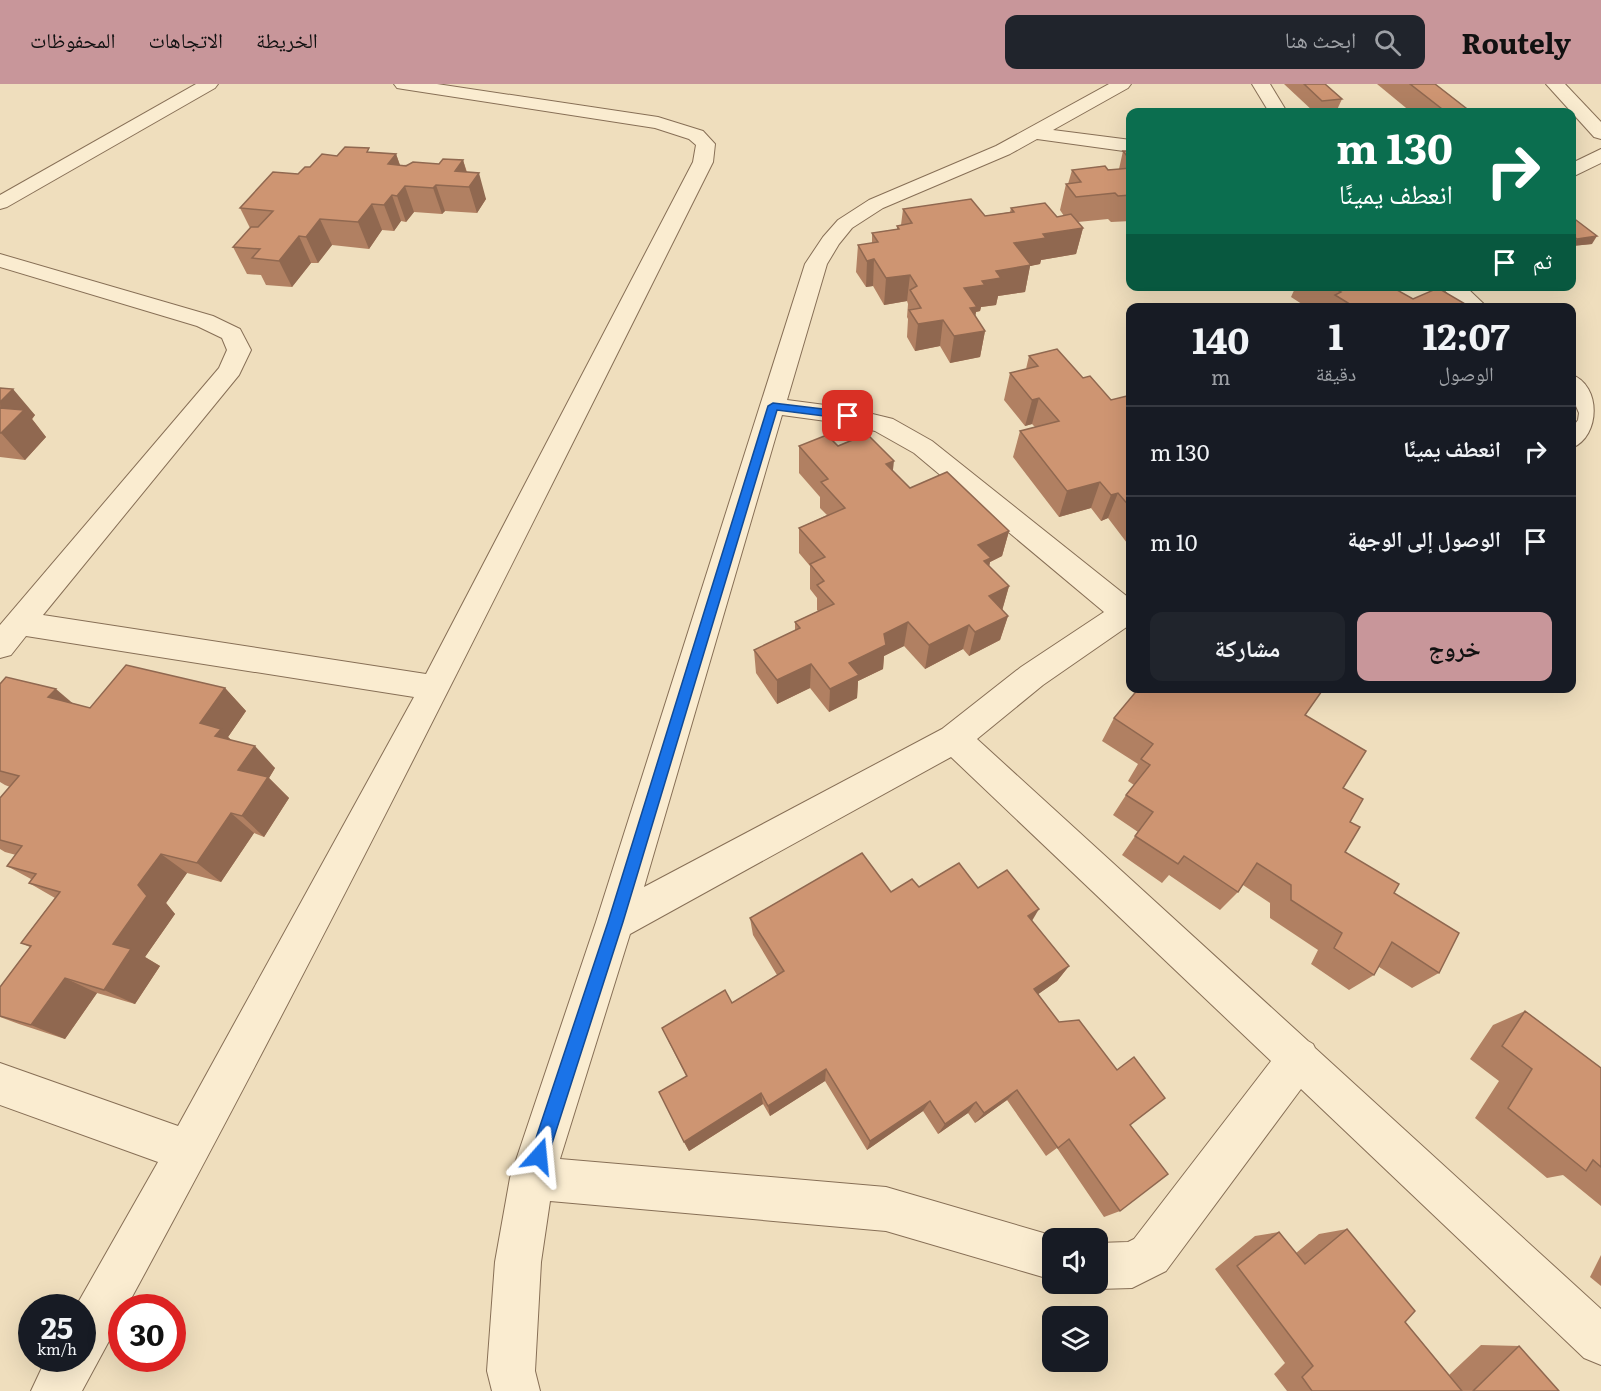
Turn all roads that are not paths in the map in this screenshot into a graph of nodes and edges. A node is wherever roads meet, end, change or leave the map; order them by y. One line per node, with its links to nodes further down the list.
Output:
1 (209, 84): 12 (street)
2 (403, 84): 22 (street)
3 (1122, 84): 7 (street)
4 (1261, 84): 6 (street)
5 (1556, 84): 8 (street)
6 (1276, 108)
7 (1035, 133): 9 (street); 17 (street)
8 (1601, 133)
9 (1126, 145)
10 (1601, 155): 11 (street)
11 (1576, 169)
12 (0, 203)
13 (0, 260): 21 (street)
14 (1457, 291): 15 (street)
15 (1471, 303)
16 (1576, 386): 18 (street)
17 (773, 406): 19 (street); 24 (street)
18 (1576, 436)
19 (1126, 608)
20 (1126, 611): 23 (street)
21 (9, 634): 22 (street)
22 (435, 688): 27 (street)
23 (954, 739): 24 (street); 25 (street)
24 (615, 922): 28 (street)
25 (1299, 1058): 30 (street); 32 (street)
26 (0, 1084): 27 (street)
27 (188, 1151): 31 (street)
28 (532, 1178): 29 (street); 35 (street)
29 (1042, 1254)
30 (1108, 1266)
31 (96, 1317)
32 (1601, 1341)
33 (66, 1372): 34 (street)
34 (55, 1391)
35 (516, 1391)

